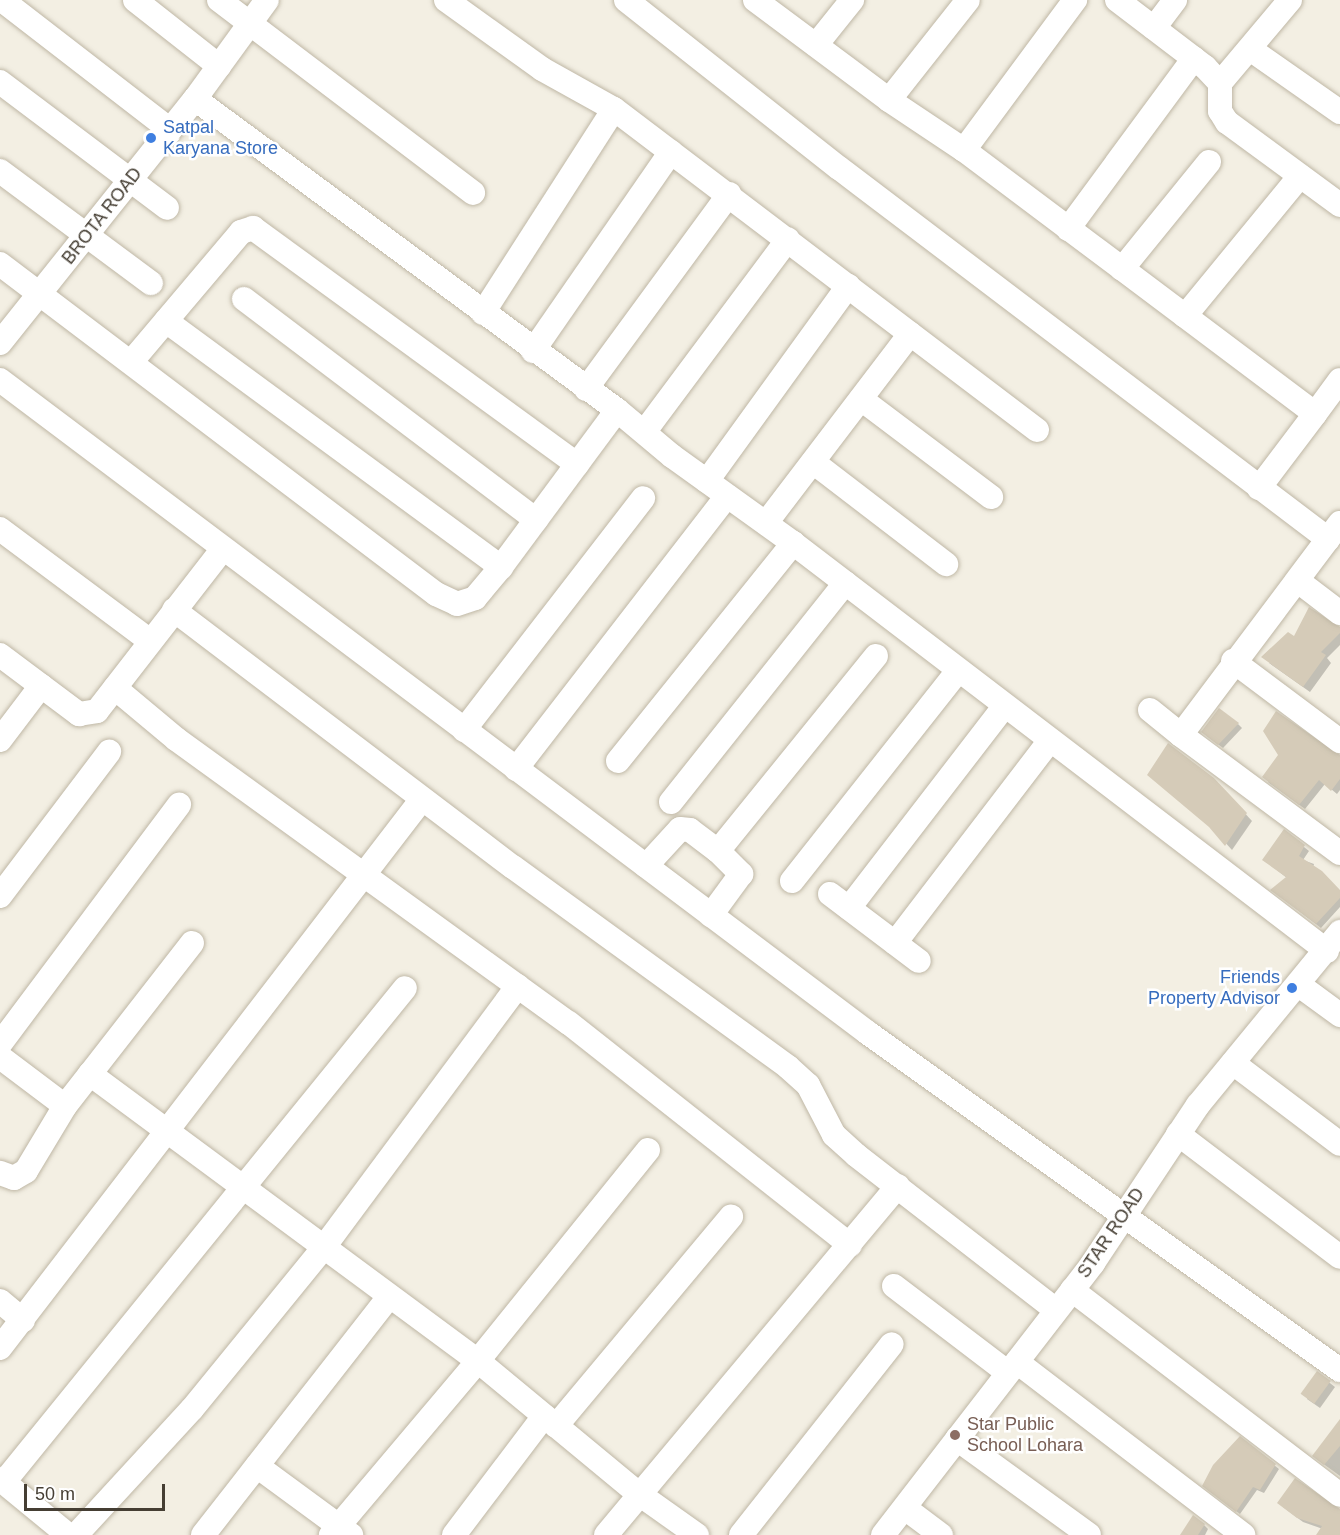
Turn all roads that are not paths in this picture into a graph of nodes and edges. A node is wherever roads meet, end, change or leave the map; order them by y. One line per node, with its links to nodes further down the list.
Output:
1 (2, 0): 26 (street)
2 (135, 0): 19 (street)
3 (219, 0): 14 (street)
4 (267, 0): 14 (street, BROTA ROAD)
5 (446, 0): 24 (street)
6 (626, 0): 64 (street)
7 (755, 0): 16 (street)
8 (852, 0): 16 (street)
9 (968, 0): 23 (street)
10 (1075, 0): 27 (street)
11 (1116, 0): 15 (street)
12 (1175, 0): 15 (street)
13 (1290, 0): 17 (street)
14 (251, 24): 19 (street, BROTA ROAD); 33 (street)
15 (1154, 28): 18 (street)
16 (816, 45): 23 (street)
17 (1250, 49): 21 (street); 25 (street)
18 (1194, 58): 21 (street); 37 (street)
19 (219, 66): 22 (street, BROTA ROAD)
20 (0, 82): 32 (street)
21 (1220, 83): 31 (street)
22 (195, 99): 26 (street, BROTA ROAD); 46 (street)
23 (889, 100): 27 (street)
24 (614, 110): 28 (street); 46 (street)
25 (1340, 112)
26 (169, 129): 32 (street, BROTA ROAD)
27 (964, 150): 37 (street)
28 (671, 152): 34 (street); 51 (street)
29 (1209, 162): 41 (street)
30 (0, 171): 38 (street)
31 (1300, 176): 35 (street); 47 (street)
32 (130, 181): 36 (street); 38 (street, BROTA ROAD)
33 (473, 193)
34 (729, 194): 39 (street); 55 (street)
35 (1340, 205)
36 (167, 208)
37 (1068, 229): 41 (street)
38 (85, 237): 42 (street); 44 (street, BROTA ROAD)
39 (788, 239): 43 (street); 60 (street)
40 (0, 264): 44 (street)
41 (1122, 269): 47 (street)
42 (151, 283)
43 (848, 286): 49 (street); 63 (street)
44 (40, 294): 50 (street, BROTA ROAD); 52 (street)
45 (244, 299): 68 (street)
46 (483, 314): 51 (street)
47 (1185, 316): 58 (street)
48 (166, 321): 52 (street); 62 (street); 75 (street)
49 (910, 334): 56 (street); 59 (street)
50 (0, 343)
51 (533, 351): 55 (street)
52 (132, 361): 75 (street)
53 (0, 380): 73 (street)
54 (1340, 380): 58 (street)
55 (586, 389): 57 (street)
56 (861, 399): 61 (street); 66 (street)
57 (617, 410): 60 (street); 62 (street)
58 (1315, 414): 64 (street)
59 (1037, 430)
60 (645, 431): 63 (street)
61 (813, 462): 69 (street); 74 (street)
62 (577, 464): 68 (street)
63 (707, 481): 65 (street)
64 (1258, 488): 71 (street)
65 (727, 496): 69 (street); 96 (street)
66 (991, 497)
67 (643, 498): 89 (street)
68 (536, 520): 75 (street)
69 (766, 524): 72 (street)
70 (0, 530): 80 (street)
71 (1334, 531): 76 (street)
72 (794, 543): 77 (street); 95 (street)
73 (222, 550): 78 (street); 89 (street)
74 (946, 564)
75 (501, 567)
76 (1298, 581): 79 (street); 83 (street)
77 (845, 583): 84 (street); 98 (street)
78 (174, 610): 80 (street); 97 (street)
79 (1340, 613)
80 (150, 641): 86 (street)
81 (0, 655): 85 (street)
82 (876, 656): 100 (street)
83 (1233, 661): 90 (street); 93 (street)
84 (957, 672): 87 (street); 104 (street)
85 (41, 686): 86 (street); 91 (street)
86 (115, 688): 103 (street)
87 (1005, 707): 92 (street); 109 (street)
88 (1150, 710): 90 (street)
89 (464, 730): 96 (street)
90 (1181, 735): 101 (street)
91 (0, 740)
92 (1050, 740): 107 (street); 109 (street)
93 (1340, 741)
94 (110, 752): 105 (street)
95 (618, 761)
96 (516, 769): 102 (street)
97 (422, 799): 103 (street); 125 (street)
98 (671, 802)
99 (179, 805): 115 (street)
100 (718, 851): 102 (street); 106 (street)
101 (1340, 853)
102 (646, 867): 106 (street)
103 (365, 874): 112 (street); 120 (street)
104 (792, 881)
105 (0, 896)
106 (711, 915): 127 (street)
107 (1333, 941): 111 (street, STAR ROAD)
108 (192, 943): 118 (street)
109 (895, 943): 110 (street)
110 (919, 961)
111 (1299, 985): 114 (street); 117 (street, STAR ROAD)
112 (518, 986): 129 (street); 130 (street)
113 (405, 988): 126 (street)
114 (1340, 1015)
115 (0, 1044)
116 (0, 1057): 119 (street)
117 (1233, 1063): 121 (street, STAR ROAD); 122 (street)
118 (90, 1074): 119 (street); 120 (street)
119 (65, 1106): 124 (street)
120 (169, 1132): 126 (street); 137 (street)
121 (1178, 1134): 127 (street, STAR ROAD); 131 (street)
122 (1340, 1144)
123 (648, 1150): 140 (street)
124 (0, 1173)
125 (898, 1186): 129 (street); 136 (street)
126 (244, 1188): 130 (street); 146 (street)
127 (1125, 1213): 133 (street, STAR ROAD); 142 (street)
128 (731, 1217): 143 (street)
129 (850, 1245): 147 (street)
130 (324, 1247): 134 (street); 152 (street)
131 (1340, 1257)
132 (894, 1286): 141 (street)
133 (1072, 1290): 136 (street, STAR ROAD); 148 (street)
134 (390, 1296): 140 (street); 145 (street)
135 (0, 1300): 137 (street)
136 (1056, 1310): 141 (street, STAR ROAD)
137 (23, 1320): 139 (street)
138 (892, 1344): 157 (street)
139 (0, 1348)
140 (478, 1361): 143 (street); 150 (street)
141 (1013, 1367): 144 (street, STAR ROAD); 161 (street)
142 (1340, 1370)
143 (550, 1421): 147 (street); 154 (street)
144 (957, 1439): 149 (street, STAR ROAD); 160 (street)
145 (257, 1466): 150 (street); 153 (street)
146 (2, 1481): 151 (street)
147 (639, 1494): 155 (street); 156 (street)
148 (1340, 1495)
149 (904, 1508): 158 (street, STAR ROAD); 159 (street)
150 (340, 1532)
151 (68, 1535)
152 (76, 1535)
153 (203, 1535)
154 (454, 1535)
155 (606, 1535)
156 (697, 1535)
157 (741, 1535)
158 (883, 1535)
159 (941, 1535)
160 (1089, 1535)
161 (1243, 1535)

